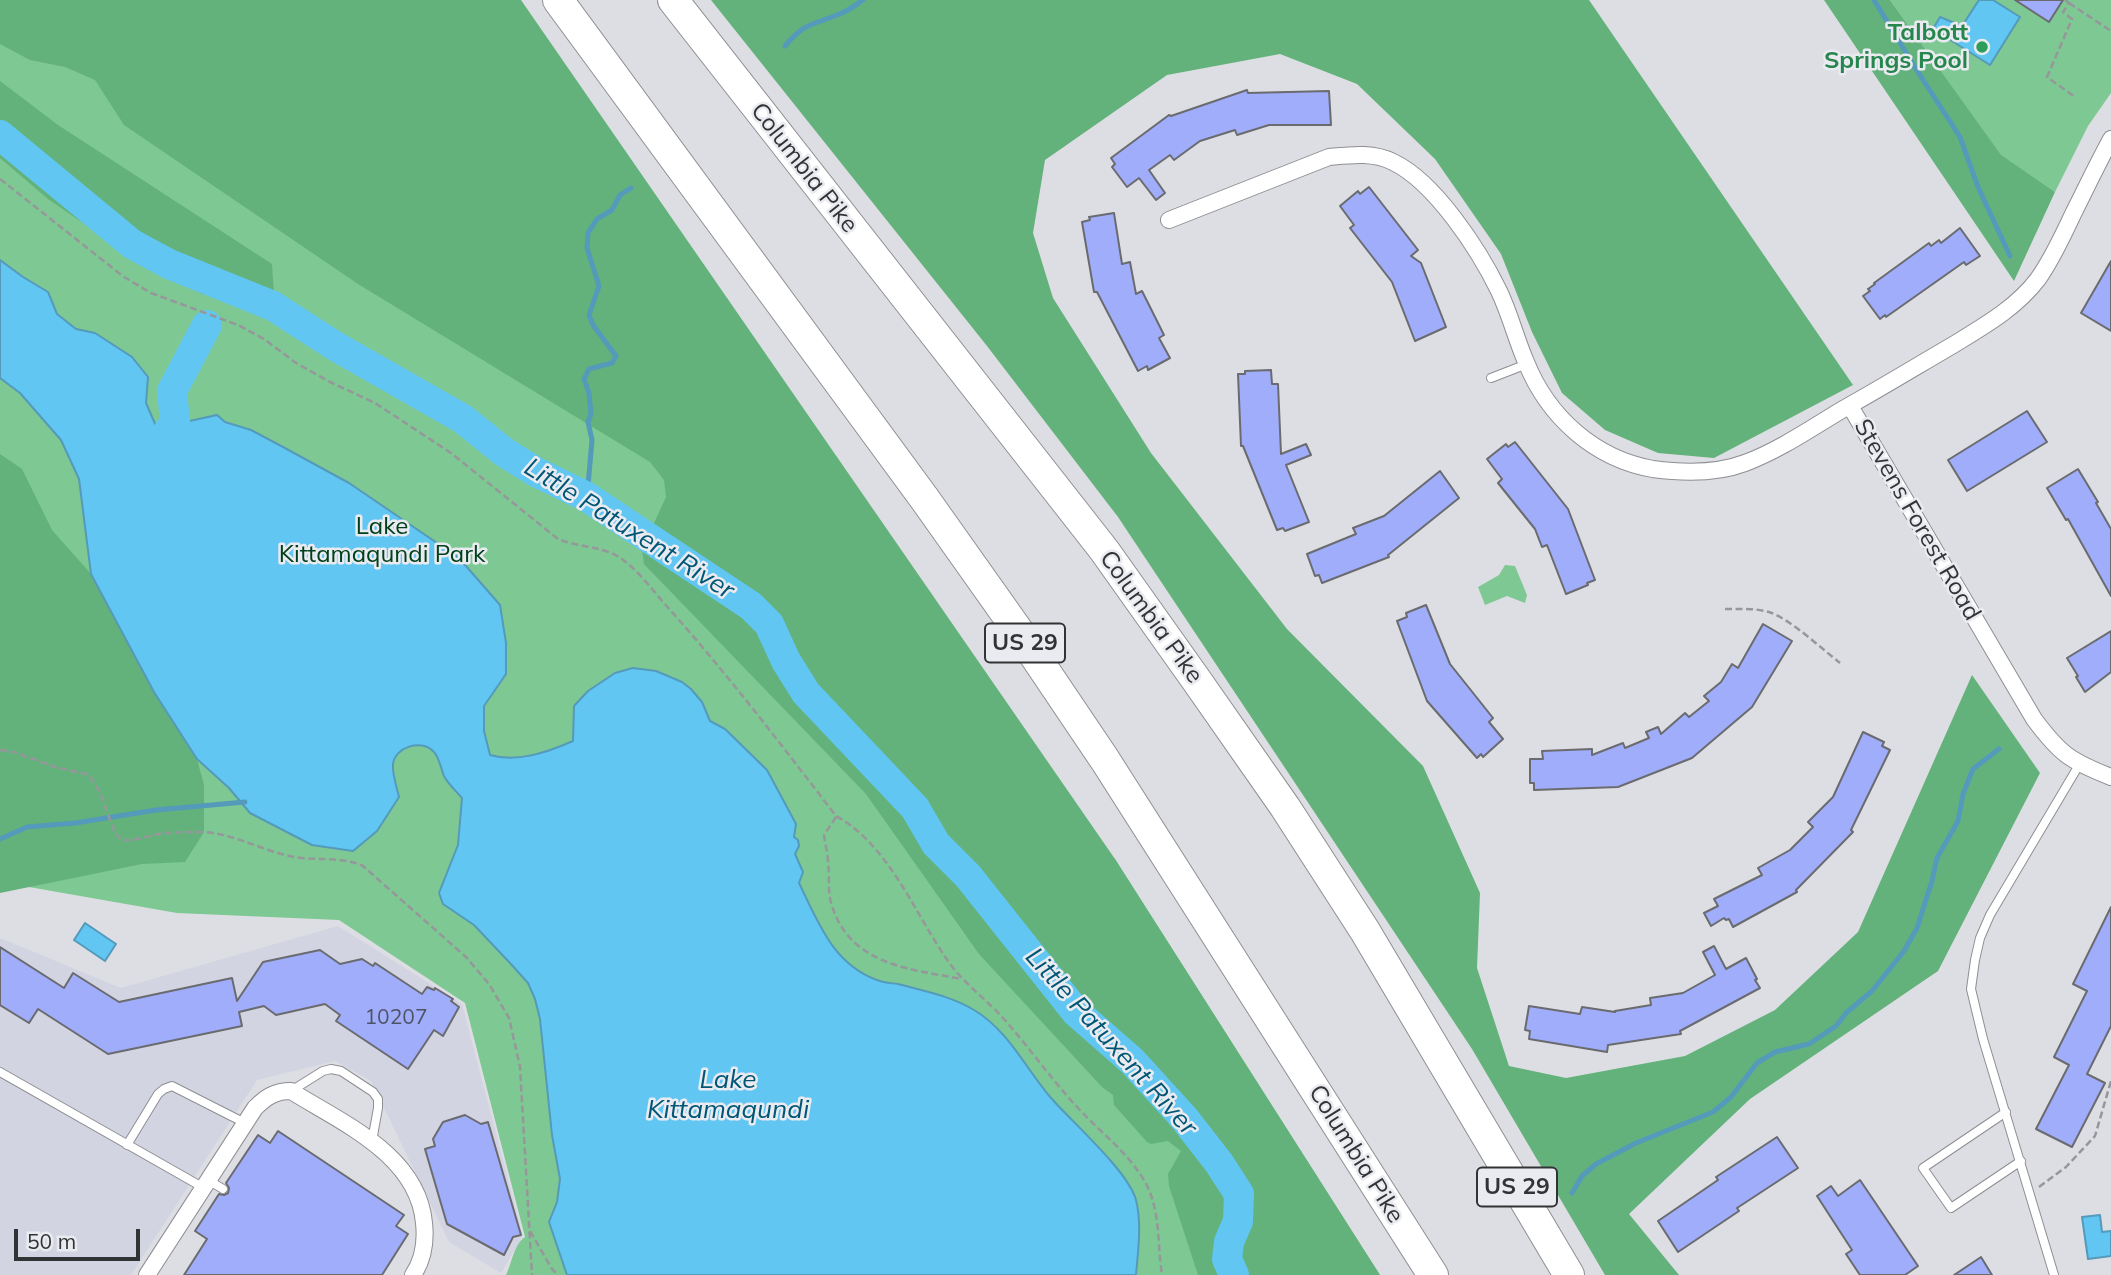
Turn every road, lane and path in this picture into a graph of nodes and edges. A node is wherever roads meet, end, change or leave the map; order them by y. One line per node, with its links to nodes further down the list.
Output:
1 (558, 0): 36 (highway, Columbia Pike / US 29)
2 (673, 0): 37 (highway, Columbia Pike / US 29)
3 (2067, 1): 4 (path); 5 (path)
4 (2111, 31)
5 (2075, 97)
6 (2111, 139): 11 (street)
7 (0, 179): 17 (path)
8 (1169, 219): 9 (street, Stevens Forest Road)
9 (1527, 364): 10 (lane); 11 (street, Stevens Forest Road)
10 (1491, 378)
11 (1850, 405): 15 (street, Stevens Forest Road)
12 (1725, 609): 13 (path)
13 (1840, 663)
14 (0, 750): 30 (path)
15 (2079, 765): 16 (street, Stevens Forest Road); 22 (lane)
16 (2111, 778)
17 (836, 816): 18 (path); 18 (path)
18 (962, 979): 35 (path)
19 (0, 1072): 25 (lane)
20 (2111, 1081): 29 (path)
21 (290, 1091): 23 (street); 24 (street); 24 (lane)
22 (2006, 1112): 26 (lane); 26 (lane)
23 (245, 1123): 25 (lane); 27 (street)
24 (372, 1141): 32 (street)
25 (127, 1144): 27 (lane)
26 (2021, 1161): 29 (lane)
27 (206, 1184): 28 (lane); 31 (street)
28 (223, 1189)
29 (2030, 1194): 38 (lane)
30 (528, 1228): 33 (path); 34 (path)
31 (147, 1275)
32 (413, 1275)
33 (532, 1275)
34 (558, 1275)
35 (1162, 1275)
36 (1433, 1275)
37 (1569, 1275)
38 (2054, 1275)

